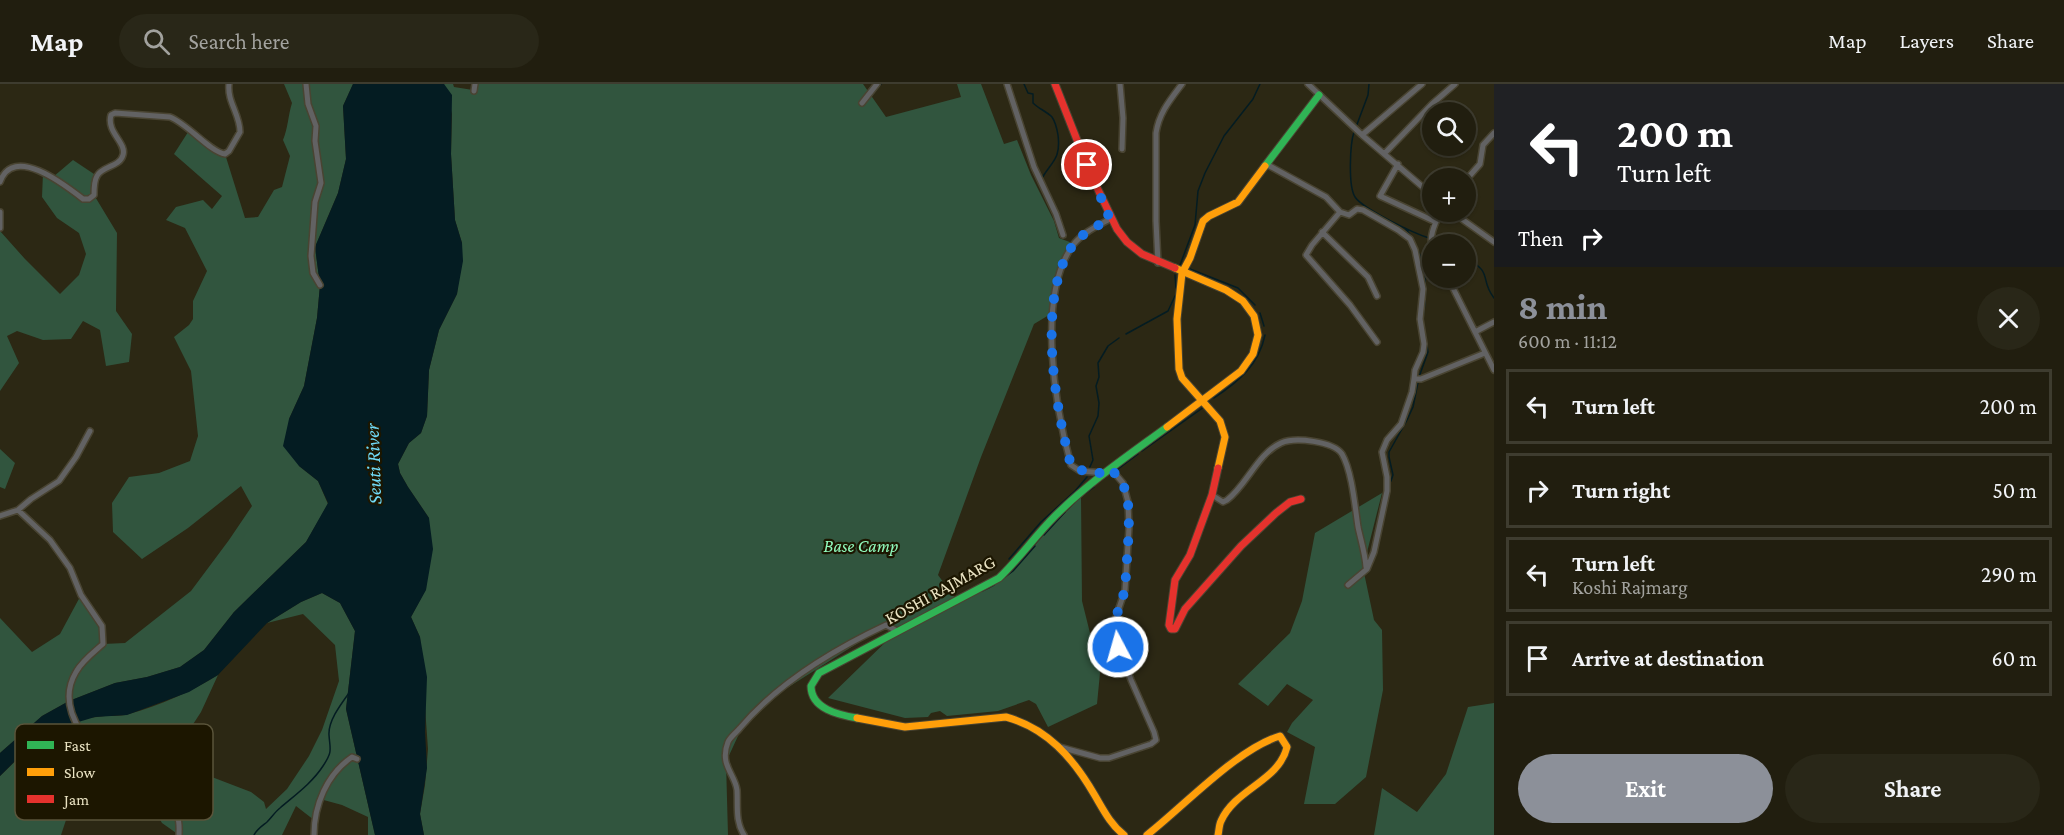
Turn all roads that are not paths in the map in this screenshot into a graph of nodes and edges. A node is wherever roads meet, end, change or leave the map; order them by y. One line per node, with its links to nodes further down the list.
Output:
1 (230, 84): 20 (street)
2 (306, 84): 35 (street)
3 (877, 84): 12 (street)
4 (1007, 84): 31 (street)
5 (1054, 84): 25 (main road, KOSHI RAJMARG)
6 (1120, 84): 15 (street)
7 (1182, 84): 33 (street)
8 (1308, 84): 11 (street)
9 (1422, 84): 13 (street)
10 (1455, 84): 16 (street)
11 (1319, 95): 13 (street); 17 (main road)
12 (862, 103)
13 (1360, 133): 16 (street)
14 (1494, 133): 19 (street)
15 (1122, 149)
16 (1385, 153): 18 (street)
17 (1266, 164): 23 (street); 34 (main road)
18 (1398, 164): 21 (street); 24 (street)
19 (1476, 169)
20 (0, 182)
21 (1422, 186)
22 (0, 212): 28 (street)
23 (1340, 212): 29 (street); 43 (street)
24 (1422, 216)
25 (1110, 219): 33 (main road, KOSHI RAJMARG); 46 (street)
26 (1436, 222): 30 (street)
27 (1466, 222): 32 (street)
28 (0, 228)
29 (1322, 232): 37 (street); 40 (street)
30 (1433, 234)
31 (1062, 235)
32 (1494, 242)
33 (1158, 263): 34 (main road, KOSHI RAJMARG)
34 (1182, 273): 44 (main road); 44 (main road, KOSHI RAJMARG)
35 (320, 285)
36 (1453, 288): 39 (street)
37 (1377, 296)
38 (1494, 322): 39 (street)
39 (1474, 332): 41 (street)
40 (1377, 342)
41 (1485, 353): 42 (street); 43 (street)
42 (1494, 370)
43 (1417, 379): 51 (street)
44 (1203, 400): 46 (main road, KOSHI RAJMARG); 47 (main road)
45 (90, 431): 49 (street)
46 (1108, 471): 53 (main road, KOSHI RAJMARG); 55 (street)
47 (1212, 495): 48 (main road); 51 (street)
48 (1301, 498)
49 (18, 510): 50 (street); 54 (street)
50 (0, 516)
51 (1366, 569): 52 (street)
52 (1348, 585)
53 (897, 631): 55 (main road, KOSHI RAJMARG); 58 (street)
54 (76, 724)
55 (1060, 747): 59 (main road, KOSHI RAJMARG)
56 (357, 759): 57 (street)
57 (314, 835)
58 (744, 835)
59 (1124, 835)
60 (1147, 835): 61 (main road)
61 (1218, 835)

